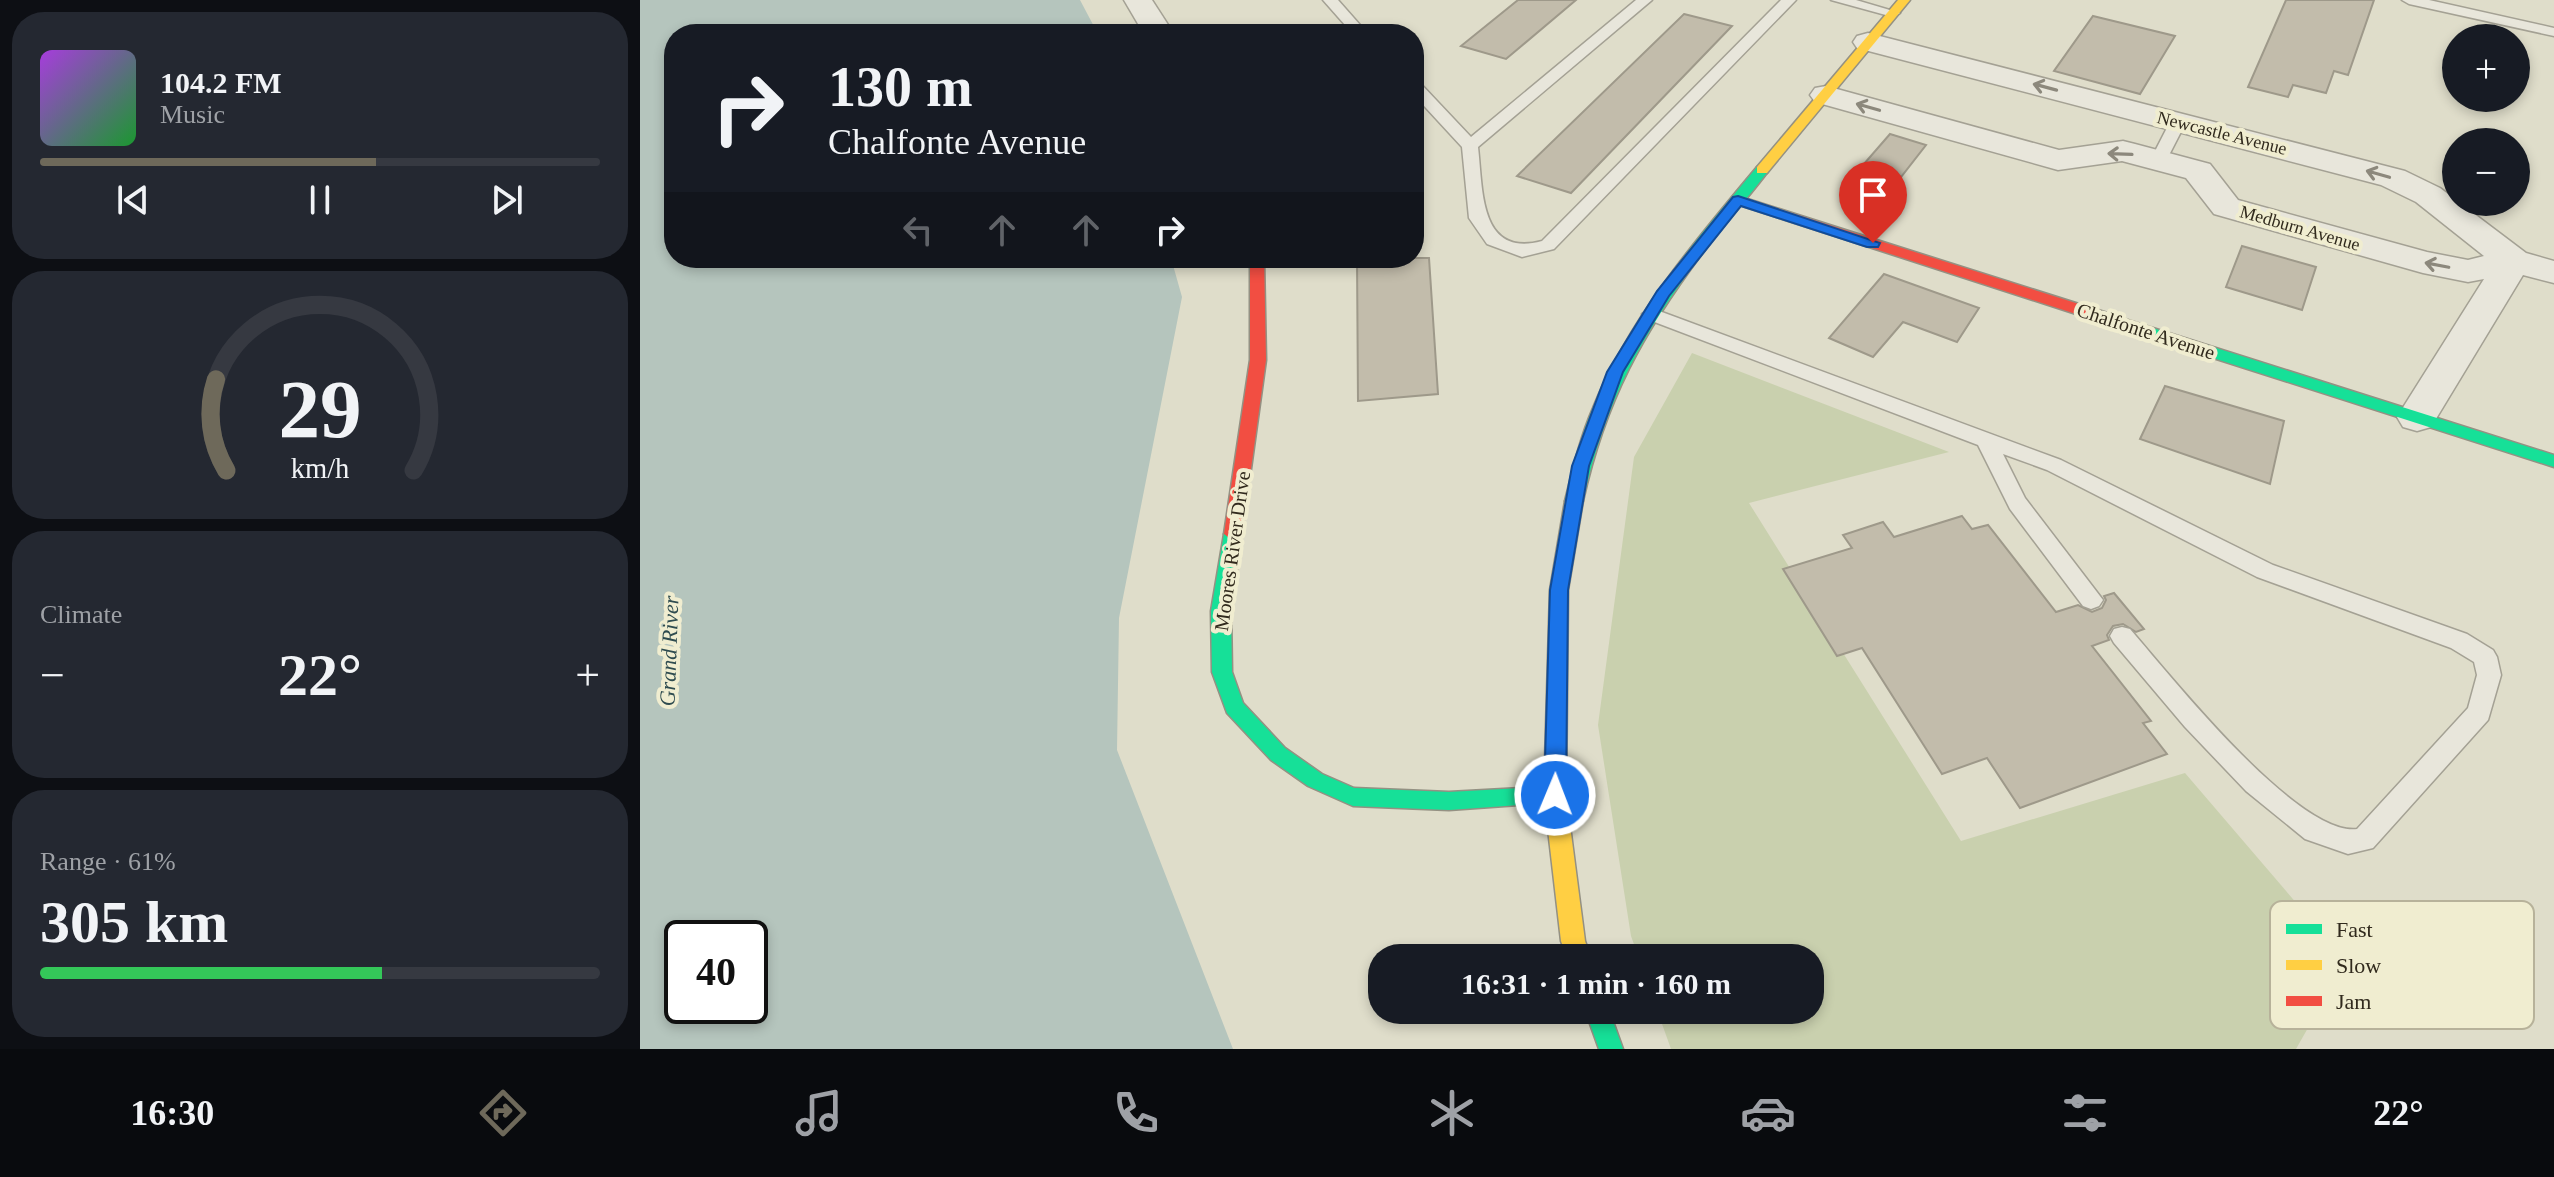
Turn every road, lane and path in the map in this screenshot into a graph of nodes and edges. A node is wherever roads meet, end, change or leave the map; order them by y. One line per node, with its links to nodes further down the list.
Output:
1 (1138, 0): 8 (street)
2 (1330, 0): 9 (lane)
3 (1645, 0): 15 (lane)
4 (1789, 0): 15 (lane)
5 (1838, 0): 7 (lane)
6 (2409, 0): 10 (lane)
7 (1898, 6): 11 (street)
8 (1153, 24)
9 (1352, 24)
10 (2554, 32)
11 (1868, 42): 12 (street); 14 (street, Newcastle Avenue, one-way to 11)
12 (1826, 95): 16 (street, Medburn Avenue, one-way to 12); 17 (street)
13 (1424, 97): 15 (lane)
14 (2178, 122): 16 (lane); 18 (street, Newcastle Avenue, one-way to 14)
15 (1470, 146)
16 (2158, 161): 18 (street, Medburn Avenue, one-way to 16)
17 (1738, 200): 21 (street); 22 (street, Chalfonte Avenue)
18 (2513, 261): 20 (street, Newcastle Avenue); 22 (street)
19 (1258, 268): 27 (street, Moores River Drive)
20 (2554, 272)
21 (1651, 314): 23 (lane); 27 (street)
22 (2417, 417): 24 (street, Chalfonte Avenue)
23 (1987, 440): 25 (lane); 26 (lane)
24 (2554, 461)
25 (2091, 600)
26 (2122, 636)
27 (1555, 795): 28 (street)
28 (1574, 944)
29 (1602, 1024): 30 (street)
30 (1611, 1049)

